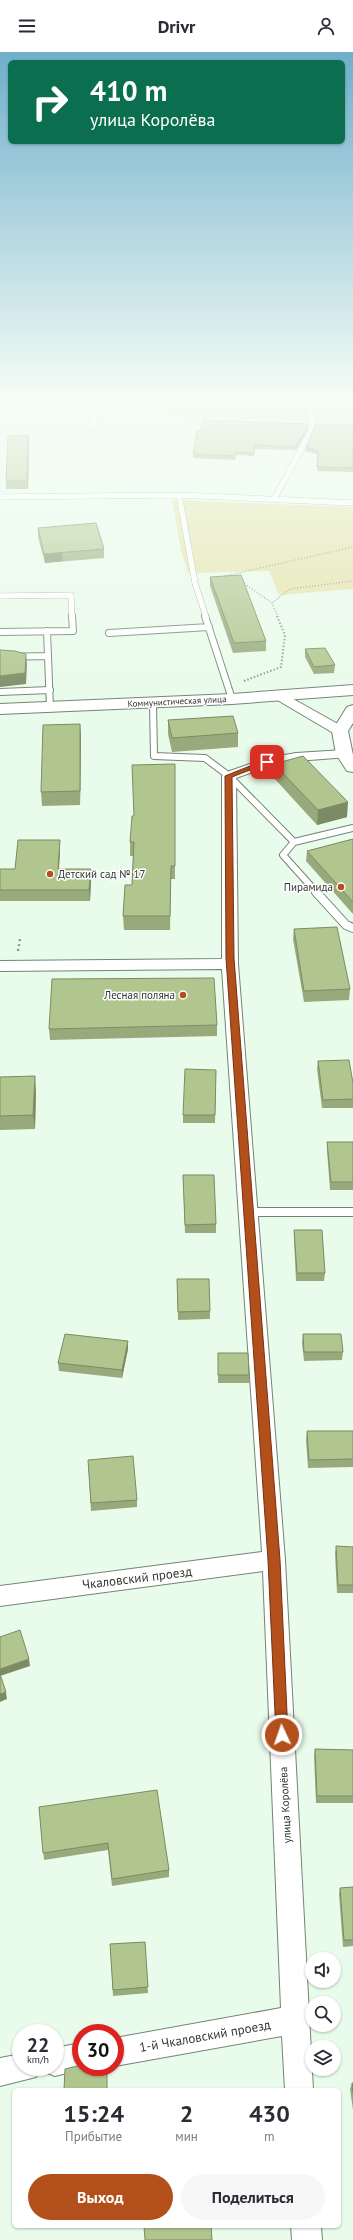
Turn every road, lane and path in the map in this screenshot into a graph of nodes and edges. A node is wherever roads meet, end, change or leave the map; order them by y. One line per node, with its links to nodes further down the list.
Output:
1 (180, 500): 10 (lane)
2 (303, 500): 3 (lane)
3 (353, 502)
4 (353, 547): 5 (path)
5 (232, 579)
6 (238, 579): 9 (path)
7 (353, 581): 9 (path)
8 (0, 596): 11 (lane)
9 (272, 603): 19 (path)
10 (210, 627): 13 (lane); 19 (lane)
11 (47, 631): 12 (lane); 14 (lane)
12 (0, 632)
13 (109, 633)
14 (48, 656): 15 (lane); 16 (lane)
15 (0, 657)
16 (50, 690): 18 (lane); 22 (lane)
17 (353, 690): 20 (street, Коммунистическая улица)
18 (0, 692)
19 (230, 693): 20 (street, Коммунистическая улица); 21 (street, Коммунистическая улица)
20 (279, 695): 25 (street)
21 (153, 703): 22 (street, Коммунистическая улица); 28 (lane)
22 (50, 708): 23 (street, Коммунистическая улица)
23 (0, 709)
24 (353, 710): 25 (street)
25 (340, 731): 26 (street)
26 (344, 754): 27 (street); 28 (street)
27 (353, 767)
28 (229, 776): 30 (lane); 34 (street, улица Королёва)
29 (353, 828): 30 (lane)
30 (294, 842): 31 (lane)
31 (353, 928)
32 (20, 938): 33 (path)
33 (17, 955)
34 (230, 964): 35 (street); 36 (street, улица Королёва)
35 (0, 966)
36 (249, 1212): 37 (lane); 38 (street, улица Королёва)
37 (353, 1212)
38 (274, 1560): 39 (street, Чкаловский проезд); 40 (street, улица Королёва)
39 (0, 1596)
40 (295, 2020): 41 (street, 1-й Чкаловский проезд); 44 (street, улица Королёва)
41 (124, 2050)
42 (12, 2070): 43 (street)
43 (0, 2072)
44 (299, 2088)
45 (306, 2228): 46 (street)
46 (307, 2240)

